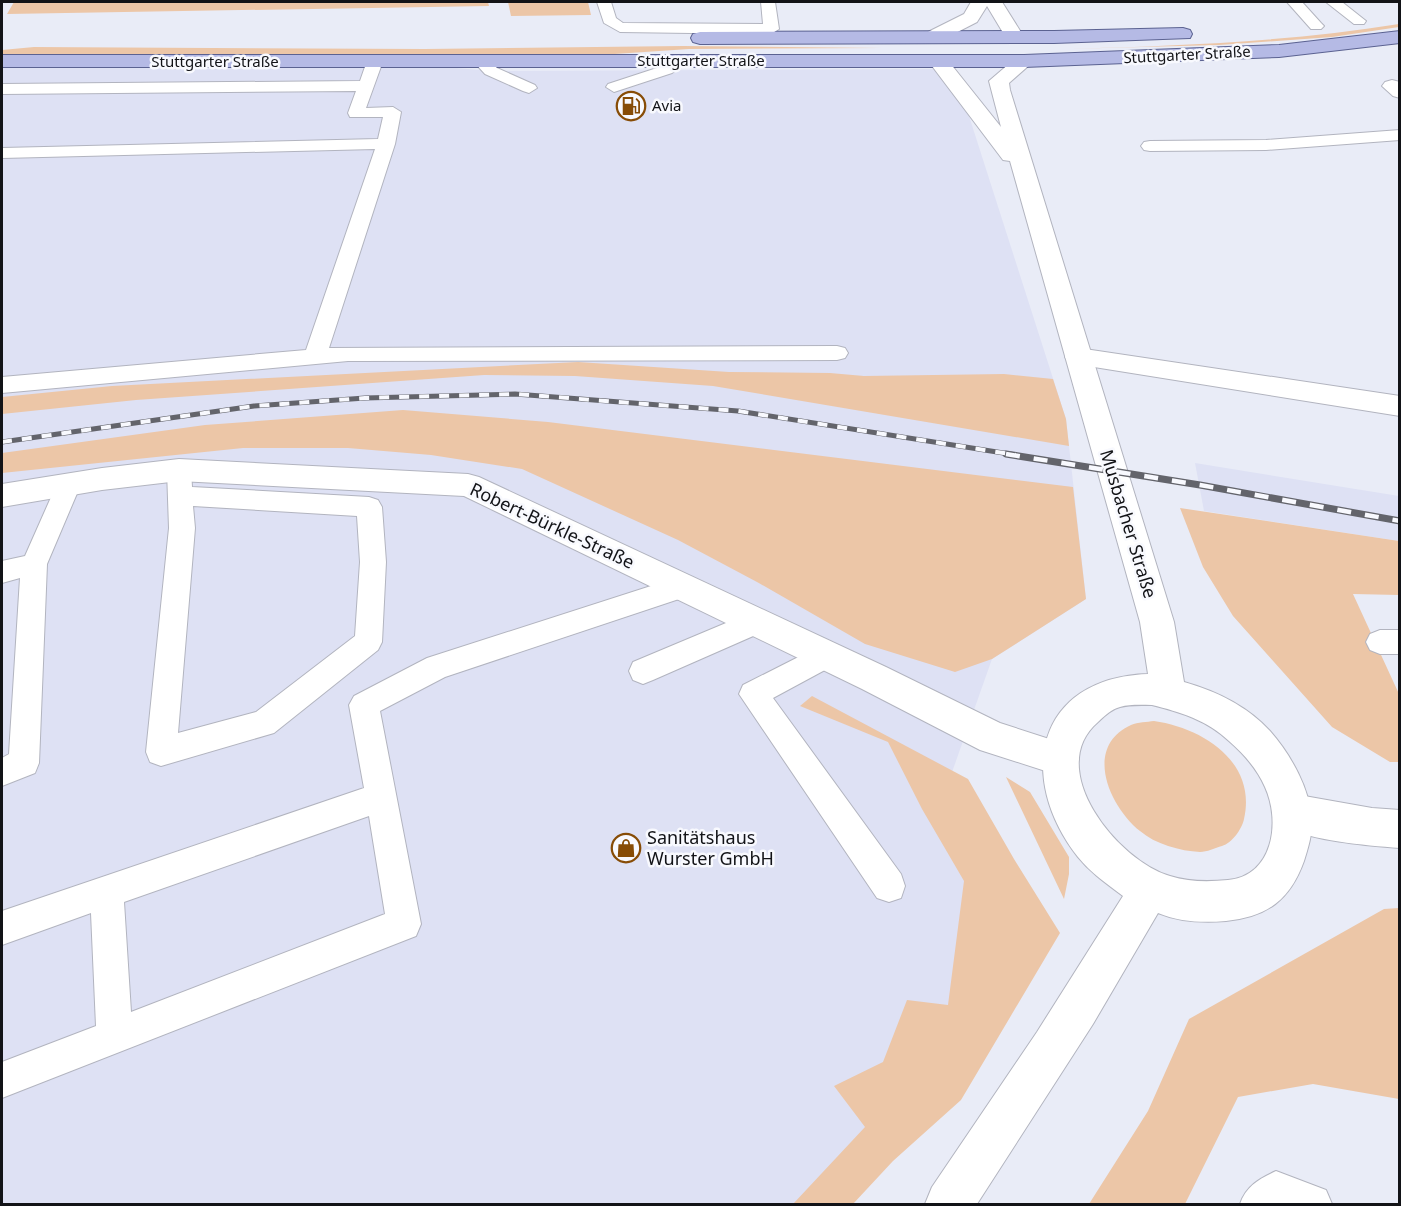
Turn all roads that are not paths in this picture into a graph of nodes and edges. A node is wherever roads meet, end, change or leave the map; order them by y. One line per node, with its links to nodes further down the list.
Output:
1 (604, 2): 2 (lane)
2 (768, 2)
3 (980, 2): 13 (street)
4 (993, 2): 12 (street)
5 (1294, 2): 9 (lane)
6 (1333, 2): 8 (lane)
7 (1378, 19): 8 (main road)
8 (1359, 21): 9 (main road)
9 (1316, 26): 10 (main road)
10 (1295, 28)
11 (1206, 33): 12 (main road, Stuttgarter Straße)
12 (1015, 37): 13 (main road, Stuttgarter Straße); 19 (main road)
13 (933, 38): 15 (main road, Stuttgarter Straße); 21 (main road)
14 (1400, 38): 19 (main road, Stuttgarter Straße)
15 (604, 39)
16 (2, 61): 17 (main road, Stuttgarter Straße)
17 (375, 61): 20 (main road, Stuttgarter Straße); 22 (lane)
18 (681, 61): 20 (main road, Stuttgarter Straße); 21 (main road, Stuttgarter Straße); 23 (lane)
19 (1024, 61): 21 (main road, Stuttgarter Straße); 30 (street, Musbacher Straße)
20 (482, 62): 24 (lane)
21 (939, 62): 30 (street, Musbacher Straße)
22 (366, 86): 25 (lane); 27 (lane)
23 (614, 87)
24 (529, 88)
25 (2, 89)
26 (1400, 135): 28 (lane)
27 (386, 144): 29 (lane); 32 (lane)
28 (1150, 146)
29 (2, 153)
30 (1022, 168): 33 (street, Musbacher Straße)
31 (837, 353): 32 (lane)
32 (315, 357): 34 (lane)
33 (1078, 357): 35 (street); 45 (street, Musbacher Straße)
34 (2, 385)
35 (1400, 406)
36 (180, 483): 36 (lane); 37 (street, Robert-Bürkle-Straße); 41 (street, Robert-Bürkle-Straße)
37 (69, 484): 38 (street, Robert-Bürkle-Straße); 39 (lane)
38 (2, 496)
39 (34, 564): 40 (lane); 47 (lane)
40 (2, 572)
41 (682, 587): 42 (street, Robert-Bürkle-Straße); 48 (lane)
42 (757, 622): 43 (street, Robert-Bürkle-Straße); 44 (lane)
43 (826, 655): 46 (street, Robert-Bürkle-Straße); 51 (lane)
44 (643, 671)
45 (1168, 693): 46 (street); 49 (street)
46 (1061, 759): 52 (street)
47 (2, 772)
48 (381, 797): 53 (lane); 55 (lane)
49 (1293, 813): 50 (street); 52 (street)
50 (1400, 829)
51 (889, 886)
52 (1150, 888): 57 (street)
53 (107, 891): 54 (lane); 55 (lane)
54 (2, 928)
55 (114, 1037): 56 (lane)
56 (2, 1080)
57 (950, 1204)
58 (1260, 1204): 59 (lane)
59 (1312, 1204)

